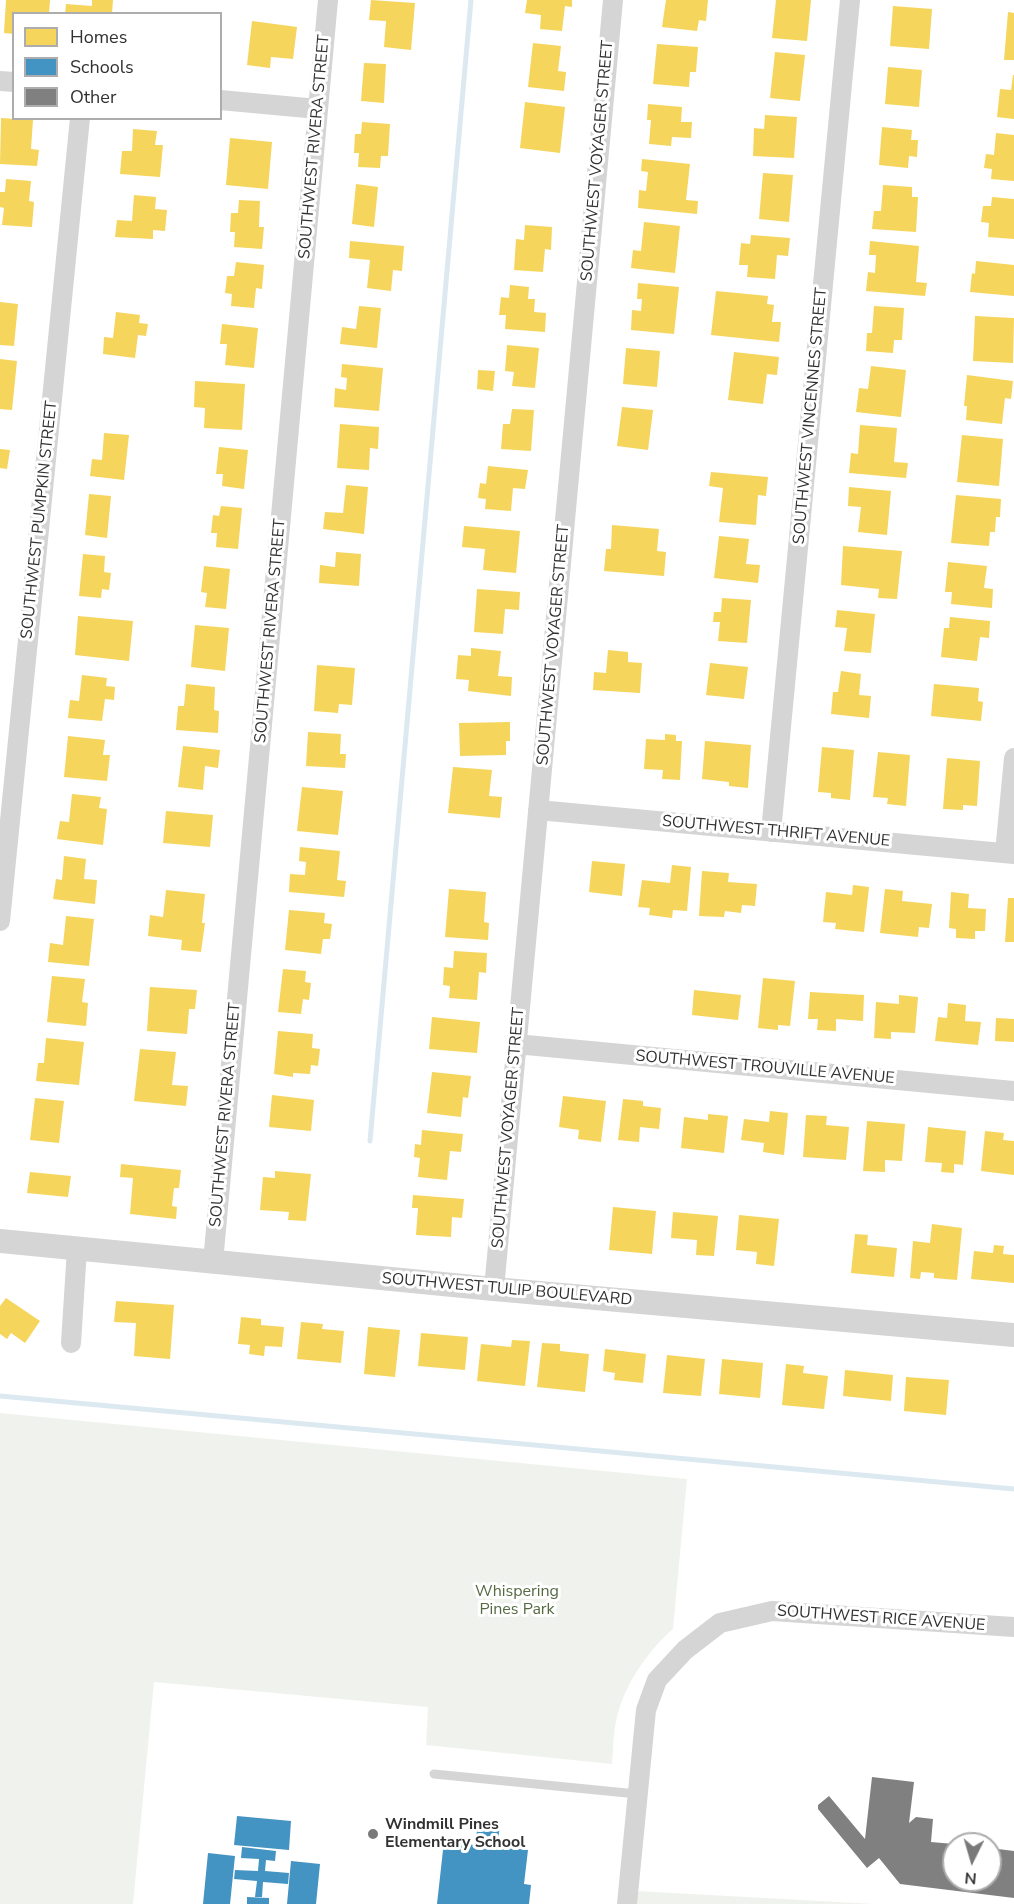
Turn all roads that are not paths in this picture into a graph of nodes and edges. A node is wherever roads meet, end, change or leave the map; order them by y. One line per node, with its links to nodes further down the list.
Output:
1 (328, 0): 5 (street, SOUTHWEST RIVERA STREET)
2 (613, 0): 8 (street, SOUTHWEST VOYAGER STREET)
3 (850, 0): 9 (street, SOUTHWEST VINCENNES STREET)
4 (222, 100): 5 (street)
5 (318, 109): 16 (street, SOUTHWEST RIVERA STREET)
6 (80, 120): 11 (street, SOUTHWEST PUMPKIN STREET)
7 (1014, 758): 10 (street)
8 (538, 810): 9 (street, SOUTHWEST THRIFT AVENUE); 12 (street, SOUTHWEST VOYAGER STREET)
9 (771, 832): 10 (street, SOUTHWEST THRIFT AVENUE)
10 (1010, 854)
11 (0, 921)
12 (516, 1044): 13 (street, SOUTHWEST TROUVILLE AVENUE); 17 (street, SOUTHWEST VOYAGER STREET)
13 (1014, 1091)
14 (0, 1241): 15 (street, SOUTHWEST TULIP BOULEVARD)
15 (77, 1249): 16 (street, SOUTHWEST TULIP BOULEVARD); 19 (street)
16 (213, 1262): 17 (street, SOUTHWEST TULIP BOULEVARD)
17 (494, 1289): 18 (street, SOUTHWEST TULIP BOULEVARD)
18 (1014, 1335)
19 (71, 1342)
20 (1014, 1628): 22 (street, SOUTHWEST RICE AVENUE)
21 (434, 1774): 22 (lane)
22 (637, 1794): 23 (street, SOUTHWEST RICE AVENUE)
23 (627, 1904)

